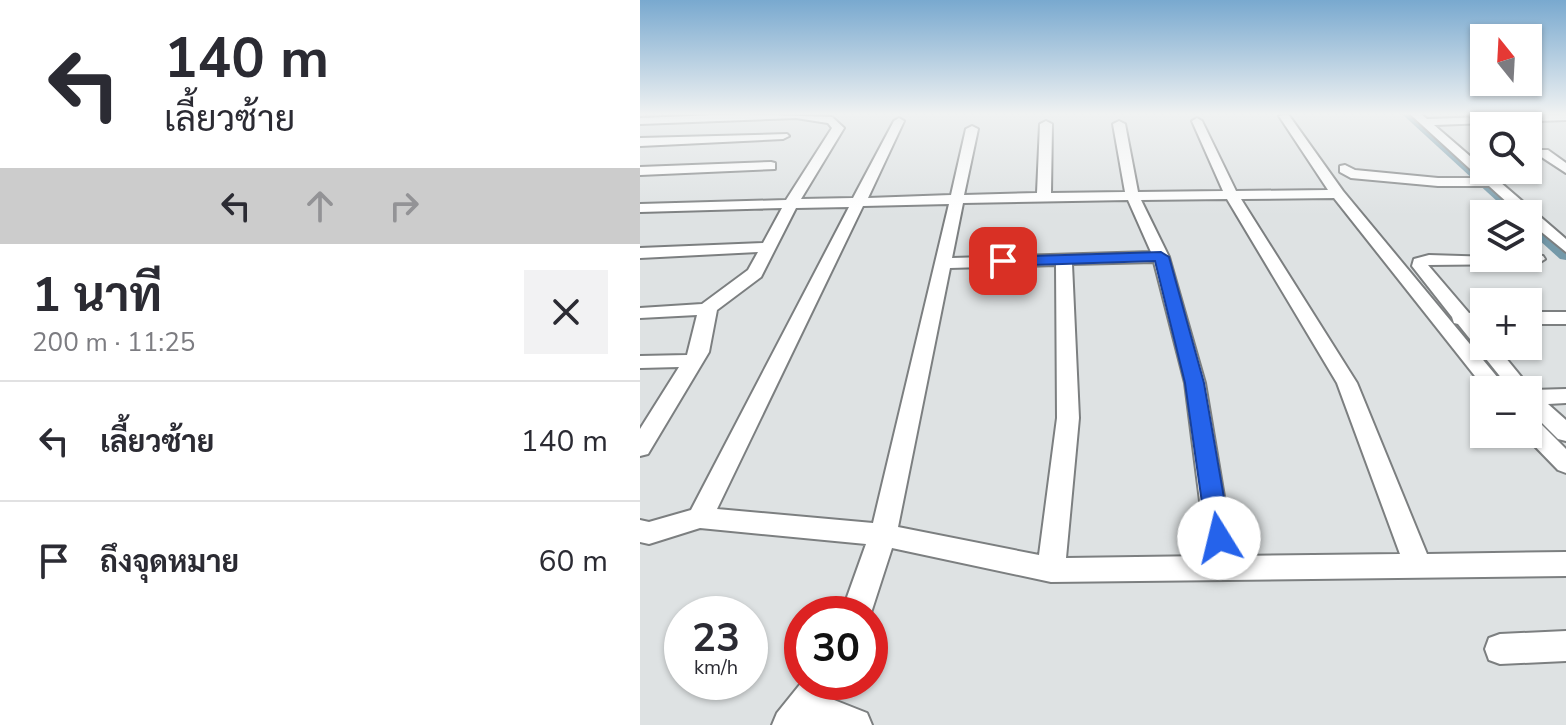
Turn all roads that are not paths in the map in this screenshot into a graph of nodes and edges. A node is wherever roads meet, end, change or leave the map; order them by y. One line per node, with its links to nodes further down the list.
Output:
1 (826, 148): 23 (street)
2 (886, 148): 22 (street)
3 (967, 148): 21 (street)
4 (1045, 148): 20 (street)
5 (1123, 148): 18 (street)
6 (1210, 148): 19 (street)
7 (1306, 148): 17 (street)
8 (1452, 148): 10 (street)
9 (1544, 153): 12 (street)
10 (1470, 165)
11 (771, 166): 14 (street)
12 (1564, 167)
13 (1345, 169): 15 (street)
14 (640, 171)
15 (1470, 182)
16 (1490, 184): 25 (street)
17 (1338, 194): 19 (street); 40 (street)
18 (1132, 195): 19 (street); 20 (street); 28 (street)
19 (1232, 196): 53 (street)
20 (1044, 197): 21 (street)
21 (954, 199): 22 (street); 31 (street)
22 (860, 201): 23 (street); 49 (street)
23 (792, 202): 24 (street); 26 (street)
24 (640, 208)
25 (1563, 242)
26 (769, 247): 27 (street); 32 (street)
27 (640, 253)
28 (1161, 257): 29 (street); 55 (street)
29 (1064, 260): 31 (street); 54 (street)
30 (1470, 261): 36 (street)
31 (942, 263): 51 (street)
32 (708, 308): 33 (street); 38 (street)
33 (640, 313)
34 (1542, 318): 35 (street)
35 (1566, 318)
36 (1460, 319): 37 (street); 41 (street)
37 (1470, 319)
38 (691, 361): 39 (street); 47 (street)
39 (640, 362)
40 (1486, 376)
41 (1510, 376)
42 (1566, 396): 43 (street)
43 (1542, 397)
44 (1542, 410): 45 (street)
45 (1566, 433)
46 (1542, 439): 48 (street)
47 (640, 448)
48 (1566, 464)
49 (700, 518): 50 (street); 51 (street)
50 (640, 531)
51 (883, 535): 54 (street); 56 (street)
52 (1566, 564): 53 (street)
53 (1418, 565): 55 (street)
54 (1051, 570): 55 (street)
55 (1223, 570)
56 (862, 596)
57 (1566, 646): 58 (street)
58 (1500, 649)
59 (805, 704): 60 (street)
60 (855, 725)

